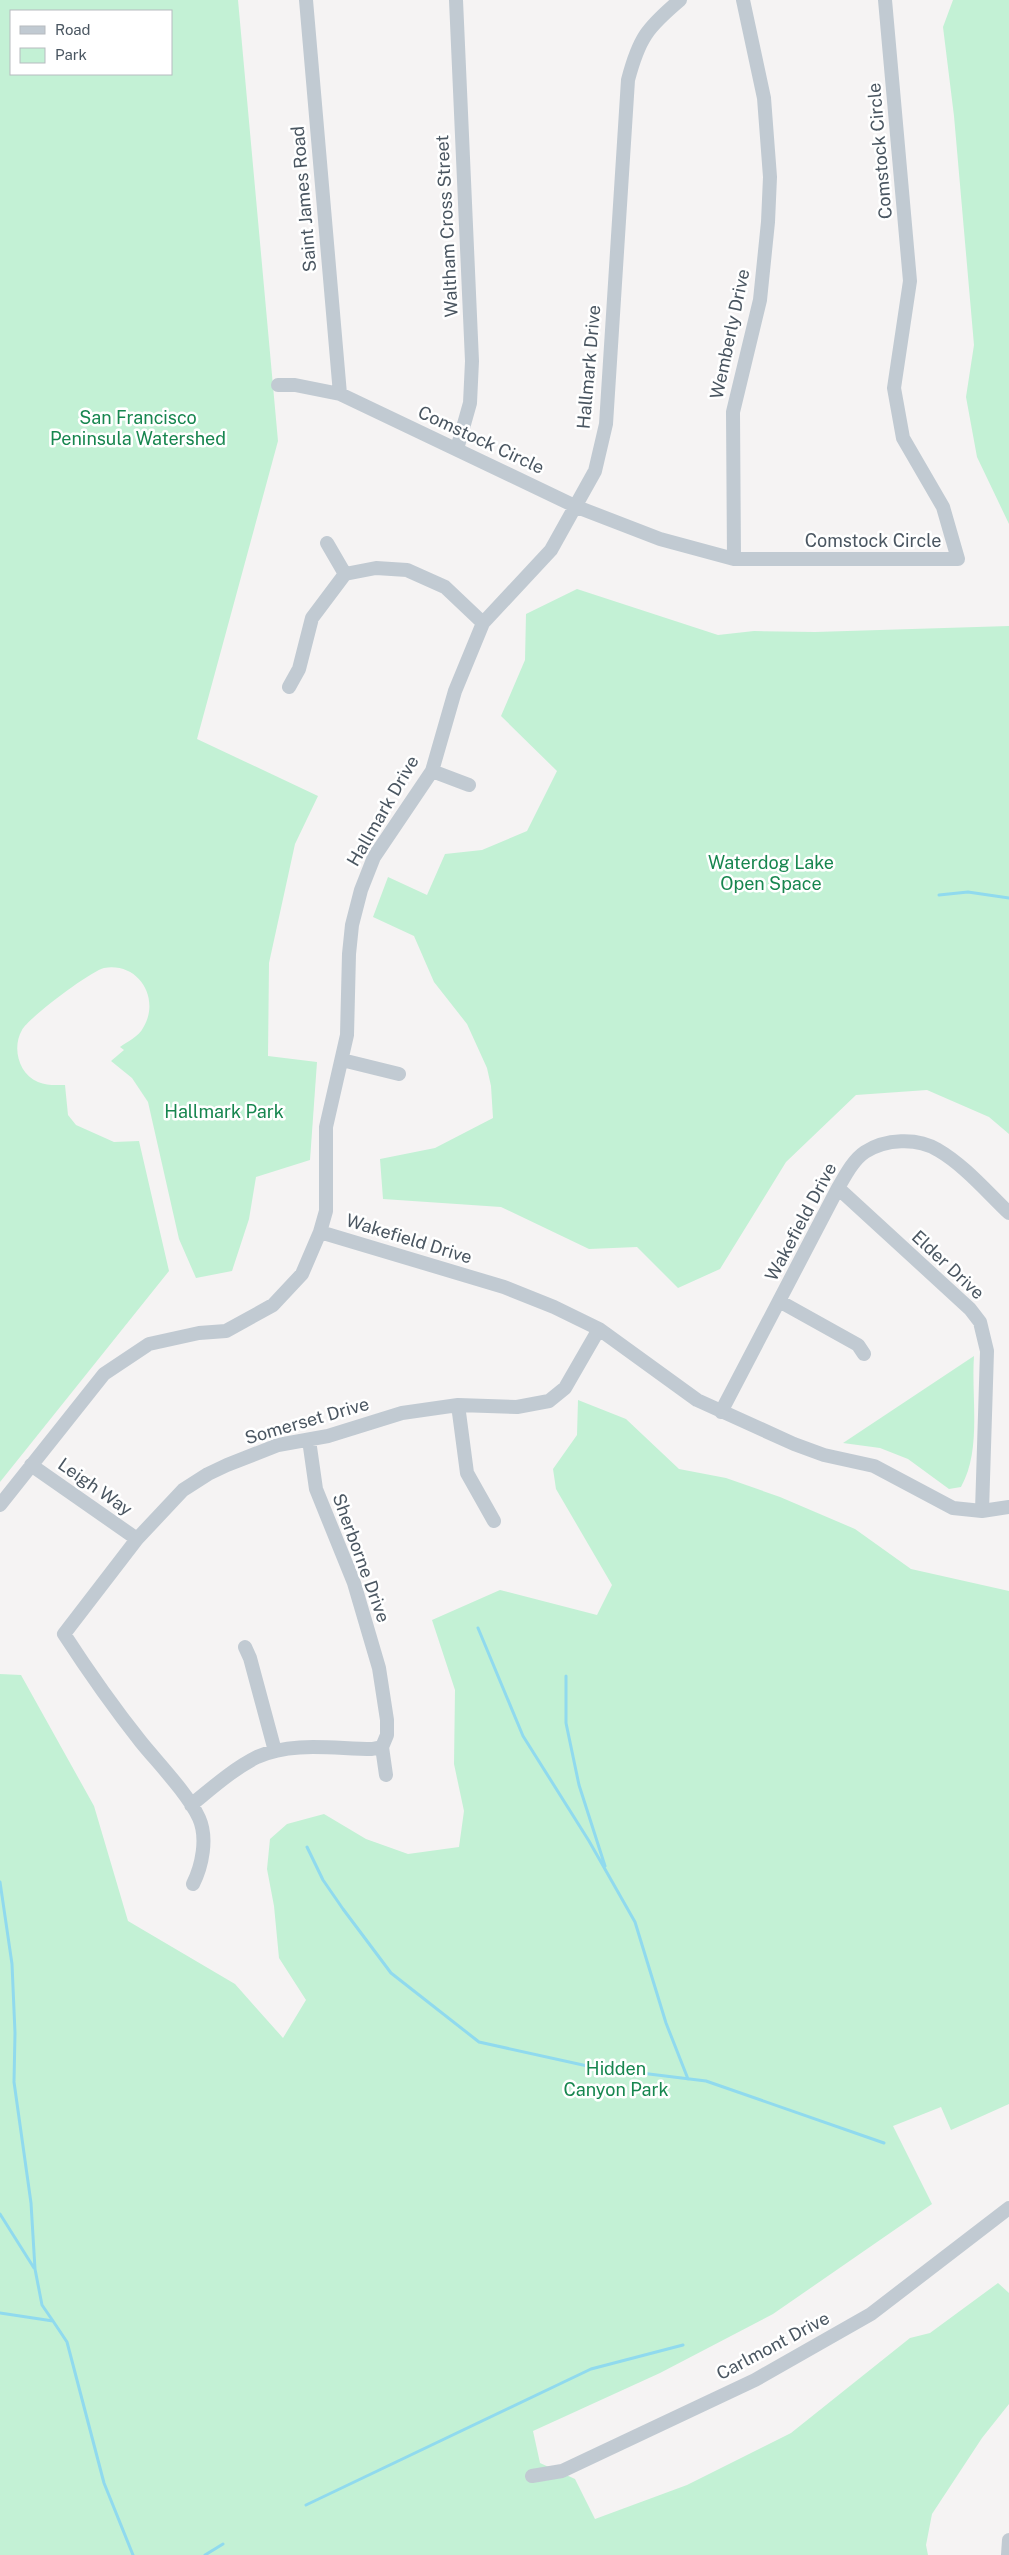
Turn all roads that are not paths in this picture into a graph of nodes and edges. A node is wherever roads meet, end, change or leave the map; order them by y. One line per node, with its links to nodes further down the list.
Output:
1 (306, 0): 7 (street, Saint James Road)
2 (456, 0): 8 (street, Waltham Cross Street)
3 (680, 0): 9 (street, Hallmark Drive)
4 (743, 0): 11 (street, Wemberly Drive)
5 (885, 0): 11 (street, Comstock Circle)
6 (278, 385): 7 (street, Comstock Circle)
7 (340, 394): 8 (street, Comstock Circle)
8 (457, 449): 9 (street, Comstock Circle)
9 (577, 507): 11 (street, Comstock Circle); 13 (street, Hallmark Drive)
10 (327, 543): 12 (street)
11 (734, 559)
12 (345, 574): 13 (street); 14 (street)
13 (483, 624): 15 (street, Hallmark Drive)
14 (289, 687)
15 (432, 771): 16 (street); 17 (street, Hallmark Drive)
16 (469, 786)
17 (342, 1060): 18 (street); 21 (street, Hallmark Drive)
18 (399, 1074)
19 (838, 1188): 20 (street, Wakefield Drive); 22 (street, Wakefield Drive); 31 (street, Elder Drive)
20 (1009, 1213)
21 (320, 1232): 23 (street, Wakefield Drive); 28 (street, Hallmark Drive)
22 (779, 1301): 24 (street); 26 (street, Wakefield Drive)
23 (598, 1329): 25 (street, Somerset Drive); 26 (street, Wakefield Drive)
24 (864, 1354)
25 (458, 1405): 27 (street, Somerset Drive); 32 (street)
26 (722, 1412): 31 (street, Wakefield Drive)
27 (308, 1440): 33 (street, Somerset Drive); 35 (street, Sherborne Drive)
28 (31, 1465): 29 (street, Hallmark Drive); 33 (street, Leigh Way)
29 (0, 1505)
30 (1009, 1507): 31 (street, Wakefield Drive)
31 (982, 1511)
32 (494, 1521)
33 (137, 1539): 38 (street, Somerset Drive)
34 (245, 1647): 36 (street)
35 (382, 1747): 36 (street); 37 (street, Sherborne Drive)
36 (275, 1752): 38 (street)
37 (386, 1775)
38 (191, 1805): 39 (street)
39 (193, 1884)
40 (1009, 2208): 41 (street, Carlmont Drive)
41 (532, 2476)
42 (1009, 2540): 43 (street)
43 (1008, 2555)

